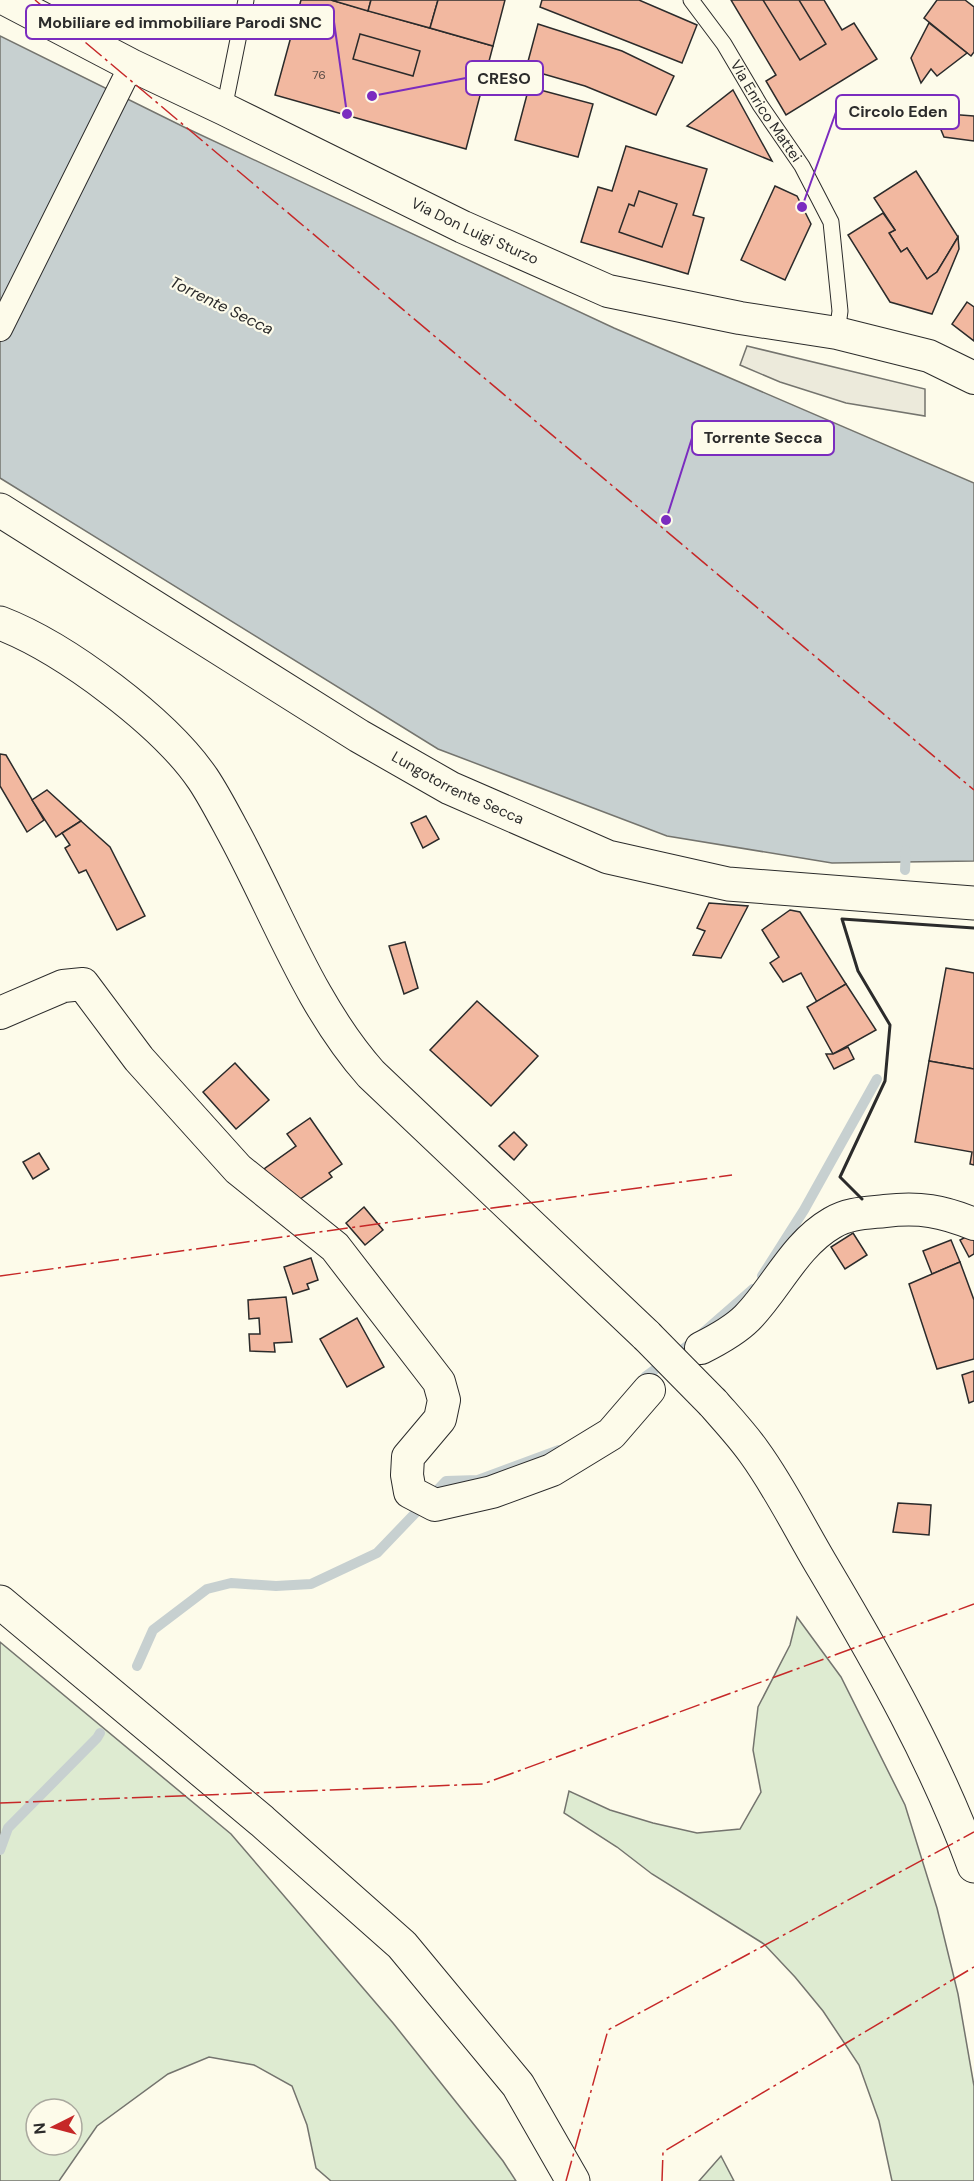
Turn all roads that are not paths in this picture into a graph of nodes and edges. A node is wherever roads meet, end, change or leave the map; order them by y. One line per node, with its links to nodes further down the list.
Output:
1 (7, 0): 5 (street, Via Don Luigi Sturzo)
2 (246, 0): 5 (lane)
3 (691, 0): 7 (lane, Via Enrico Mattei)
4 (125, 78): 6 (street)
5 (225, 109): 7 (street, Via Don Luigi Sturzo)
6 (0, 329)
7 (837, 333): 8 (street, Via Don Luigi Sturzo)
8 (974, 378)
9 (0, 510): 11 (main road, Lungotorrente Secca)
10 (0, 623): 17 (main road, bridge)
11 (974, 903)
12 (0, 1013): 15 (street)
13 (974, 1224): 14 (street)
14 (701, 1348)
15 (649, 1390)
16 (0, 1602): 18 (main road)
17 (974, 1866)
18 (573, 2181)

